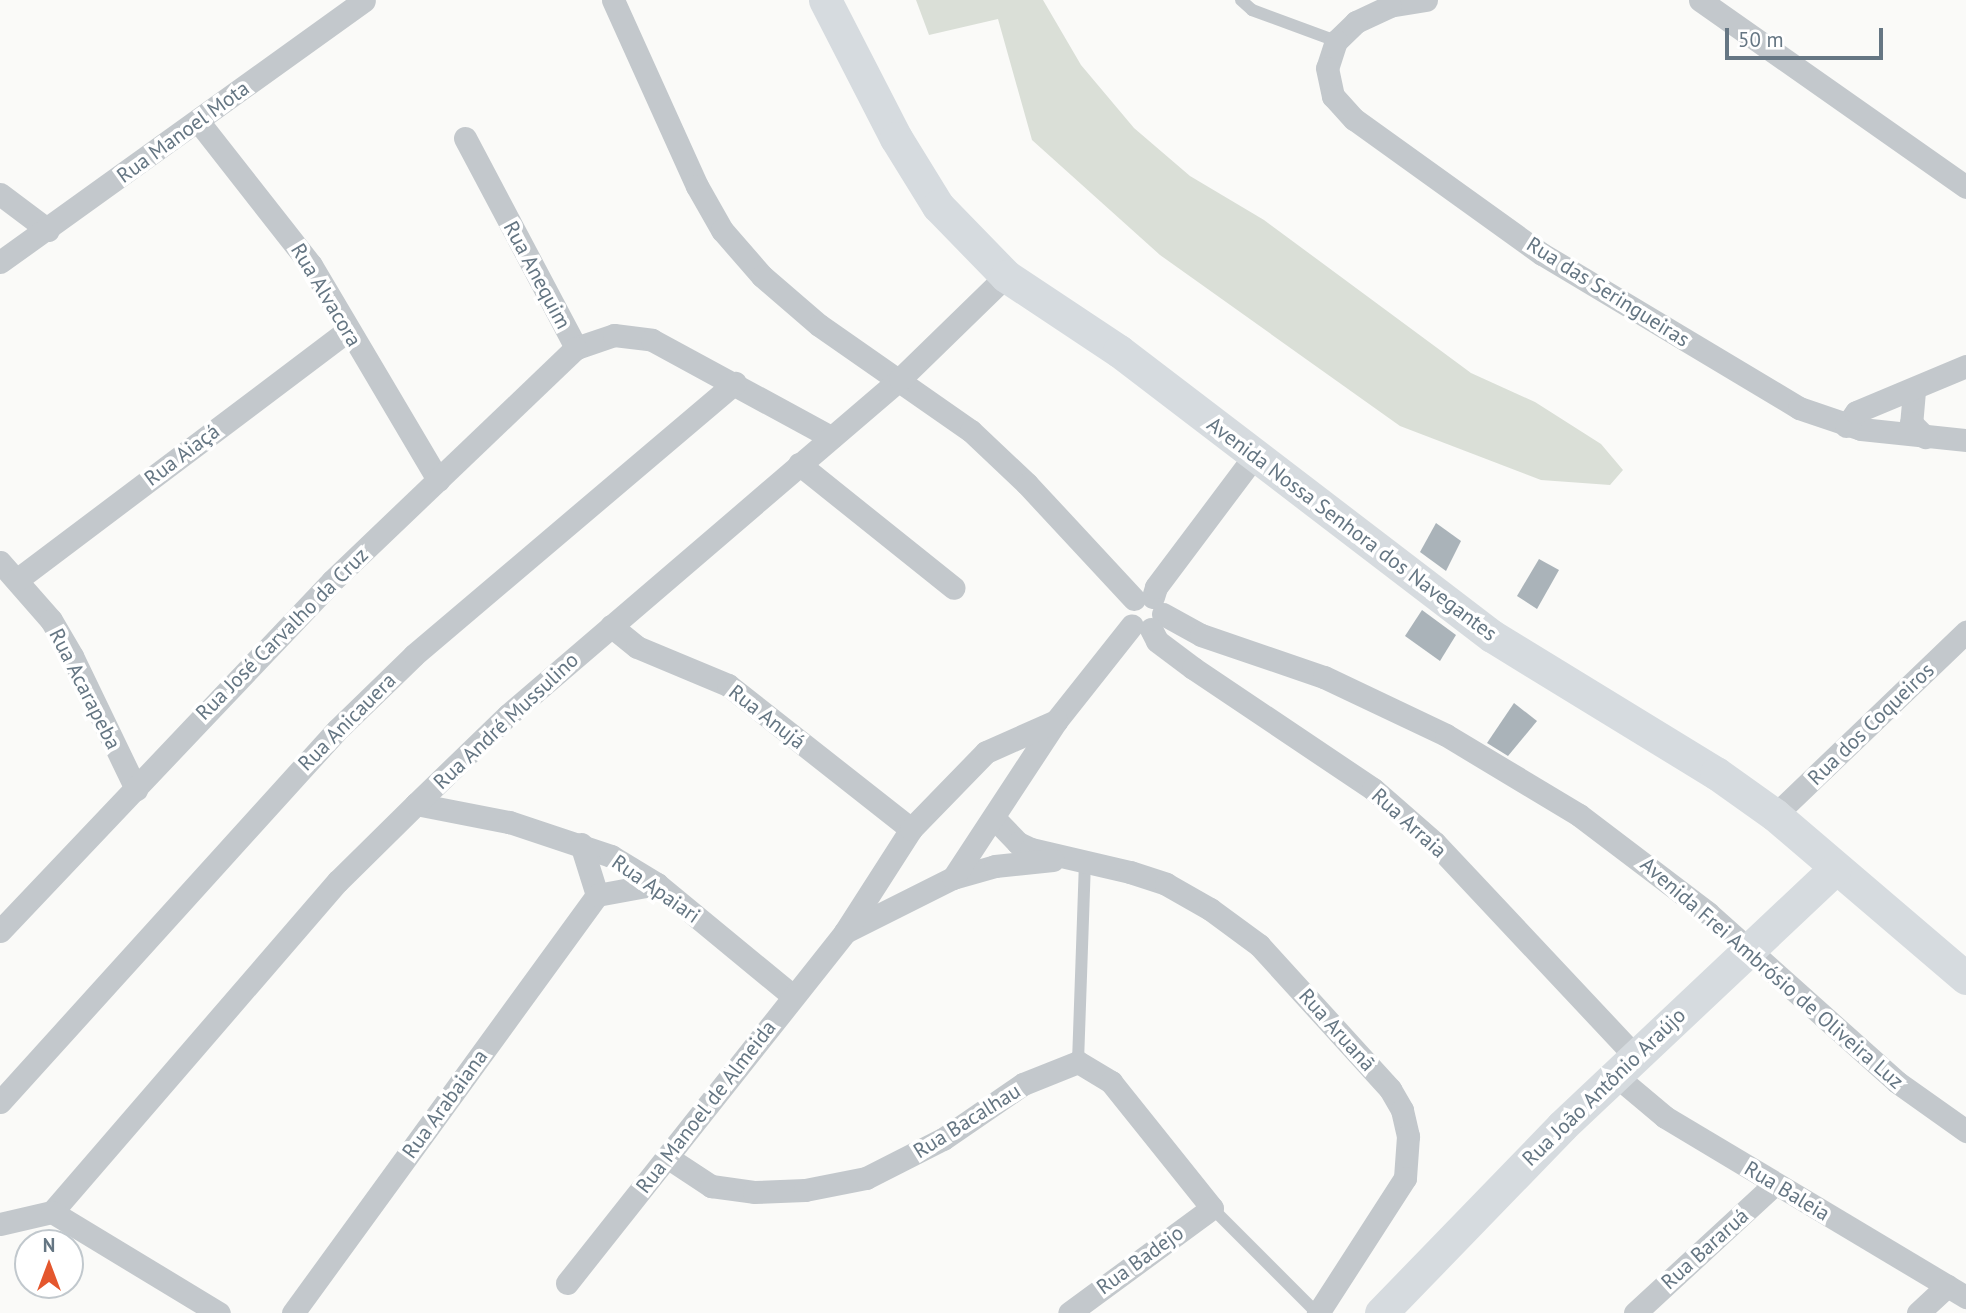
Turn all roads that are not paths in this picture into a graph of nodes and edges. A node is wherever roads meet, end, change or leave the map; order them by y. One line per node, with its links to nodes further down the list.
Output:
1 (364, 0): 8 (street, Rua Manoel Mota)
2 (613, 0): 18 (street, Avenida Frei Ambrósio de Oliveira Luz)
3 (825, 0): 14 (main road, Avenida Nossa Senhora dos Navegantes)
4 (1241, 0): 7 (lane)
5 (1426, 0): 7 (street)
6 (1700, 0): 10 (street)
7 (1336, 41): 21 (street, Rua das Seringueiras)
8 (198, 121): 12 (street, Rua Manoel Mota); 15 (street, Rua Alvacora)
9 (465, 138): 16 (street, Rua Anequim)
10 (1966, 187)
11 (0, 194): 12 (street)
12 (48, 230): 13 (street, Rua Manoel Mota)
13 (0, 262)
14 (1006, 276): 18 (street, Rua André Mussulino); 25 (main road, Avenida Nossa Senhora dos Navegantes)
15 (347, 331): 27 (street, Rua Alvacora); 29 (street, Rua Aiaçá)
16 (576, 348): 19 (street, Rua Anequim); 27 (street, Rua José Carvalho da Cruz)
17 (1966, 366): 20 (street)
18 (900, 379): 22 (street, Rua André Mussulino); 31 (street, Avenida Frei Ambrósio de Oliveira Luz)
19 (735, 383): 22 (street, Rua Anequim); 53 (street, Rua Anicauera)
20 (1914, 391): 21 (street); 23 (street)
21 (1846, 426): 23 (street, Rua das Seringueiras)
22 (831, 437): 26 (street, Rua André Mussulino)
23 (1925, 437): 24 (street, Rua das Seringueiras)
24 (1966, 440)
25 (1254, 458): 31 (street, Rua Manoel de Almeida); 37 (main road, Avenida Nossa Senhora dos Navegantes)
26 (799, 464): 30 (street); 32 (street, Rua André Mussulino)
27 (438, 480): 35 (street, Rua José Carvalho da Cruz)
28 (0, 562): 29 (street, Rua Acarapeba)
29 (18, 579): 35 (street, Rua Acarapeba)
30 (954, 588)
31 (1146, 613): 34 (street, Rua Manoel de Almeida); 48 (street, Avenida Frei Ambrósio de Oliveira Luz); 52 (street, Rua Arraia)
32 (611, 626): 36 (street, Rua André Mussulino); 39 (street, Rua Anujá)
33 (1966, 632): 37 (street, Rua dos Coqueiros)
34 (1056, 721): 38 (street, Rua Manoel de Almeida); 39 (street, Rua Manoel de Almeida)
35 (136, 789): 46 (street, Rua José Carvalho da Cruz)
36 (416, 804): 40 (street, Rua Apaiari); 58 (street, Rua André Mussulino)
37 (1776, 815): 42 (main road, Avenida Nossa Senhora dos Navegantes)
38 (994, 818): 41 (street, Rua Aruanã); 43 (street, Rua Manoel de Almeida)
39 (911, 829): 47 (street, Rua Manoel de Almeida)
40 (581, 844): 44 (street, Rua Apaiari); 45 (street)
41 (1074, 861): 43 (street, Rua Aruanã); 51 (lane); 65 (street, Rua Aruanã)
42 (1835, 869): 48 (main road, Rua João Antônio Araújo); 49 (main road, Avenida Nossa Senhora dos Navegantes)
43 (953, 878): 47 (street, Rua Manoel de Almeida)
44 (657, 884): 45 (street); 50 (street, Rua Apaiari)
45 (597, 895): 63 (street, Rua Arabaiana)
46 (0, 931)
47 (845, 932): 50 (street, Rua Manoel de Almeida)
48 (1747, 950): 52 (main road, Rua João Antônio Araújo); 54 (street, Avenida Frei Ambrósio de Oliveira Luz)
49 (1966, 978)
50 (793, 996): 55 (street, Rua Manoel de Almeida)
51 (1078, 1062): 55 (street, Rua Bacalhau); 57 (street)
52 (1625, 1066): 56 (street, Rua Baleia); 66 (main road, Rua João Antônio Araújo)
53 (0, 1102)
54 (1966, 1131)
55 (667, 1157): 60 (street, Rua Manoel de Almeida)
56 (1775, 1184): 61 (street, Rua Baleia); 67 (street, Rua Bararuá)
57 (1212, 1208): 64 (street, Rua Badejo); 65 (lane)
58 (52, 1212): 59 (street); 62 (street)
59 (0, 1224)
60 (567, 1283)
61 (1957, 1292): 68 (street)
62 (219, 1313)
63 (293, 1313)
64 (1069, 1313)
65 (1318, 1313)
66 (1381, 1313)
67 (1634, 1313)
68 (1918, 1313)

